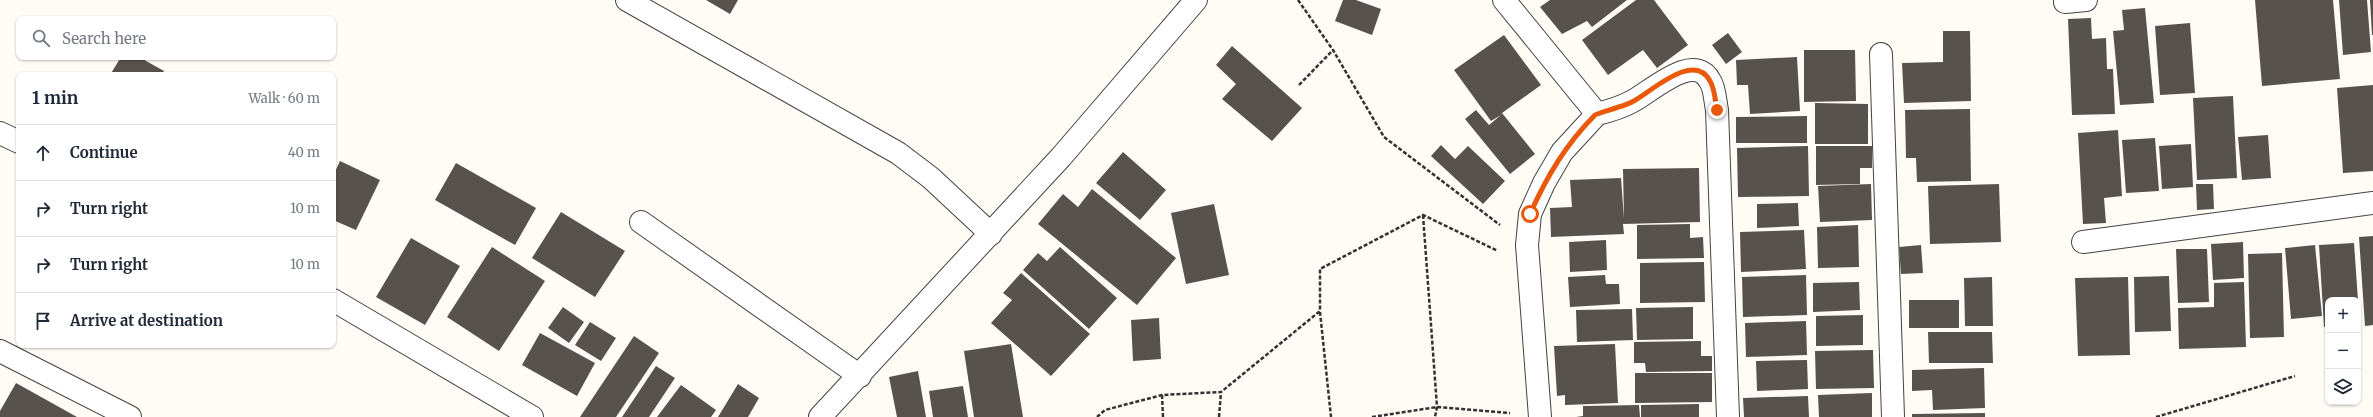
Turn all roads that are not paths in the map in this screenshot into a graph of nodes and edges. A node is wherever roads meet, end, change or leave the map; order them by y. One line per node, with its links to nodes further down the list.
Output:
1 (627, 0): 12 (street)
2 (1196, 0): 12 (street)
3 (1504, 0): 7 (street)
4 (2086, 0): 5 (street)
5 (2065, 2)
6 (1881, 54): 22 (street)
7 (1597, 114): 17 (street); 21 (street)
8 (0, 132): 9 (street)
9 (16, 140)
10 (2373, 203): 13 (street)
11 (641, 222): 16 (street)
12 (991, 234): 16 (street)
13 (2083, 242)
14 (336, 302): 19 (street)
15 (0, 352): 18 (street)
16 (860, 376): 20 (street)
17 (1540, 416)
18 (130, 417)
19 (532, 417)
20 (820, 417)
21 (1728, 417)
22 (1893, 417)

